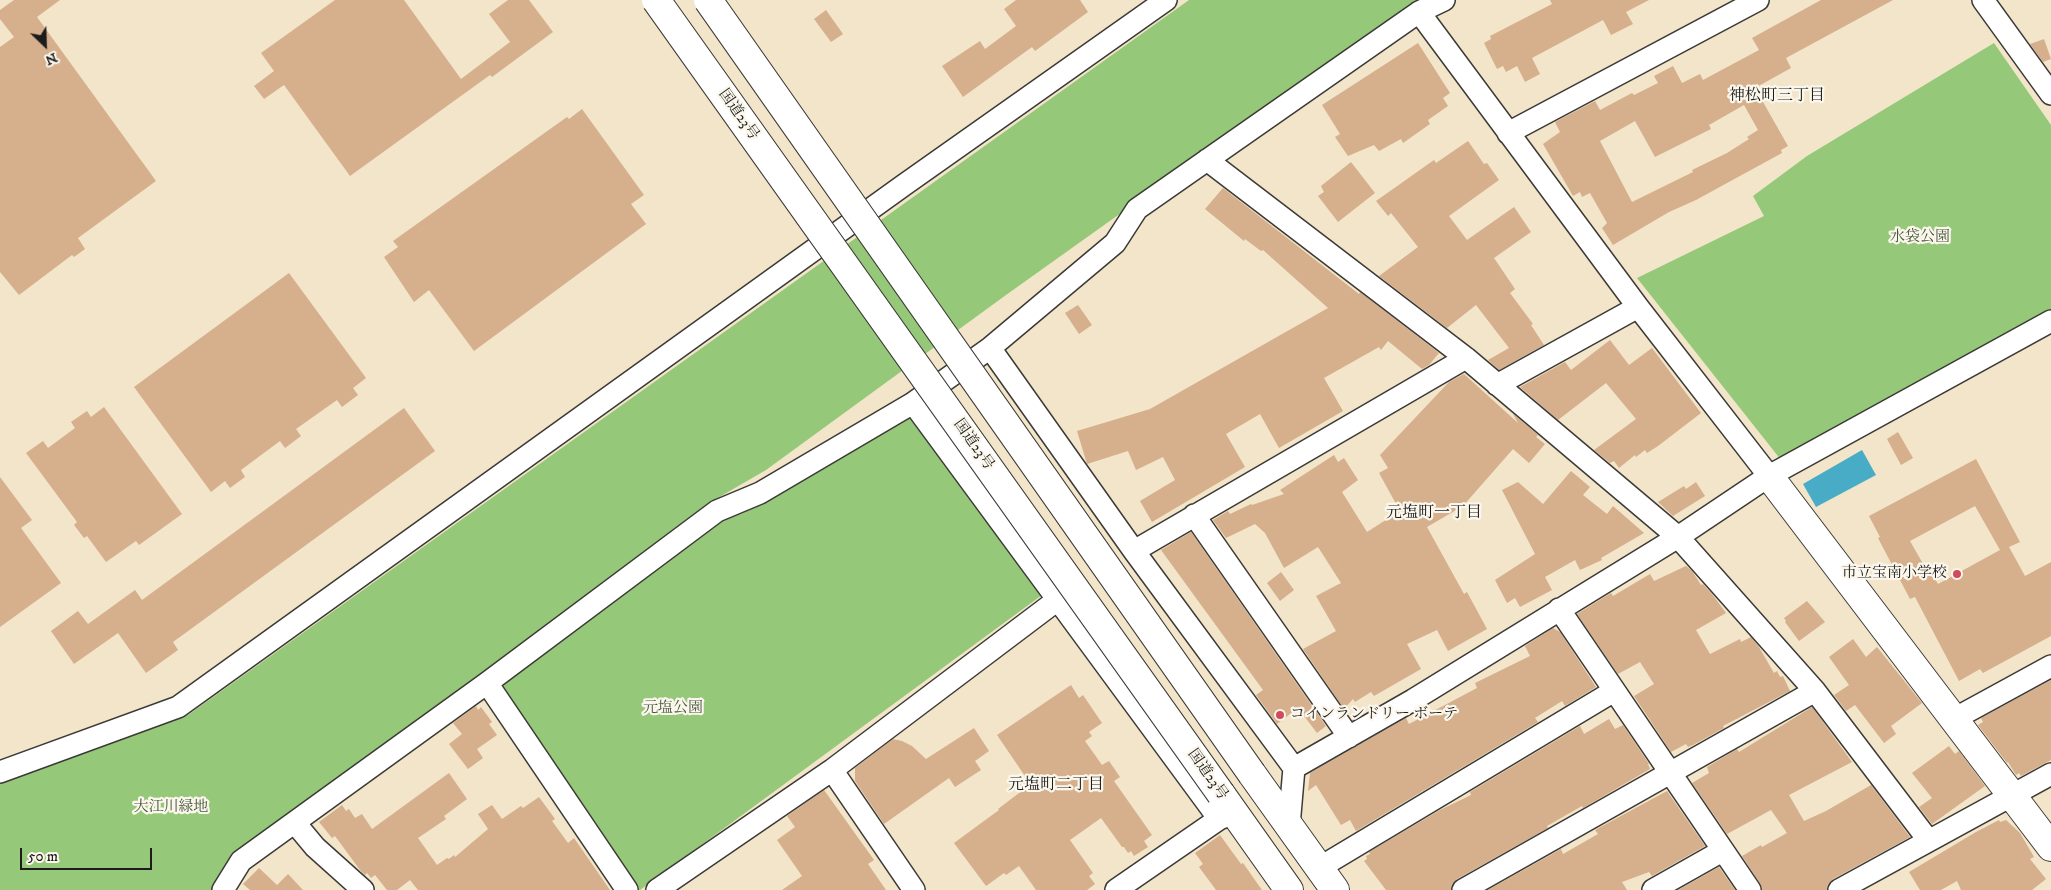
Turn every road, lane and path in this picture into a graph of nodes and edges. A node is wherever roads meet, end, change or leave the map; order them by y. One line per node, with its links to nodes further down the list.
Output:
1 (656, 0): 35 (main road, 国道23号, bridge)
2 (708, 0): 37 (main road, bridge)
3 (1166, 0): 31 (street)
4 (1444, 0): 7 (street)
5 (1758, 0): 9 (street)
6 (1983, 0): 8 (street)
7 (1419, 12): 9 (street); 10 (street)
8 (2051, 94)
9 (1508, 133): 11 (street)
10 (1207, 160): 13 (street); 14 (street)
11 (1638, 306): 15 (street); 17 (street)
12 (2051, 321): 17 (street)
13 (990, 348): 16 (street); 20 (street)
14 (1466, 358): 15 (street); 18 (street)
15 (1497, 386): 19 (street)
16 (912, 403): 21 (street); 24 (street)
17 (1768, 476): 19 (street); 27 (main road)
18 (1194, 515): 20 (street); 28 (street)
19 (1678, 538): 22 (street); 26 (street)
20 (1134, 551): 29 (street)
21 (1056, 600): 30 (street); 35 (street)
22 (1559, 609): 25 (street); 28 (street)
23 (2051, 666): 27 (street)
24 (487, 683): 36 (street); 45 (street)
25 (1614, 691): 32 (street); 41 (street)
26 (1815, 691): 32 (street); 38 (street)
27 (1954, 719): 34 (main road)
28 (1349, 737): 29 (street)
29 (1294, 768): 37 (street)
30 (832, 770): 46 (street); 47 (street)
31 (0, 772)
32 (1670, 773): 40 (street); 50 (street)
33 (2051, 774): 34 (street)
34 (2012, 795): 38 (street); 39 (main road)
35 (1224, 809): 42 (main road, 国道23号); 48 (street)
36 (295, 823): 43 (street); 44 (street)
37 (1289, 826): 41 (main road)
38 (1929, 841): 53 (street)
39 (2051, 847)
40 (1722, 851): 51 (street); 52 (street)
41 (1319, 868): 49 (main road)
42 (1286, 889)
43 (223, 890)
44 (363, 890)
45 (627, 890)
46 (657, 890)
47 (914, 890)
48 (1116, 890)
49 (1335, 890)
50 (1463, 890)
51 (1653, 890)
52 (1750, 890)
53 (1839, 890)

